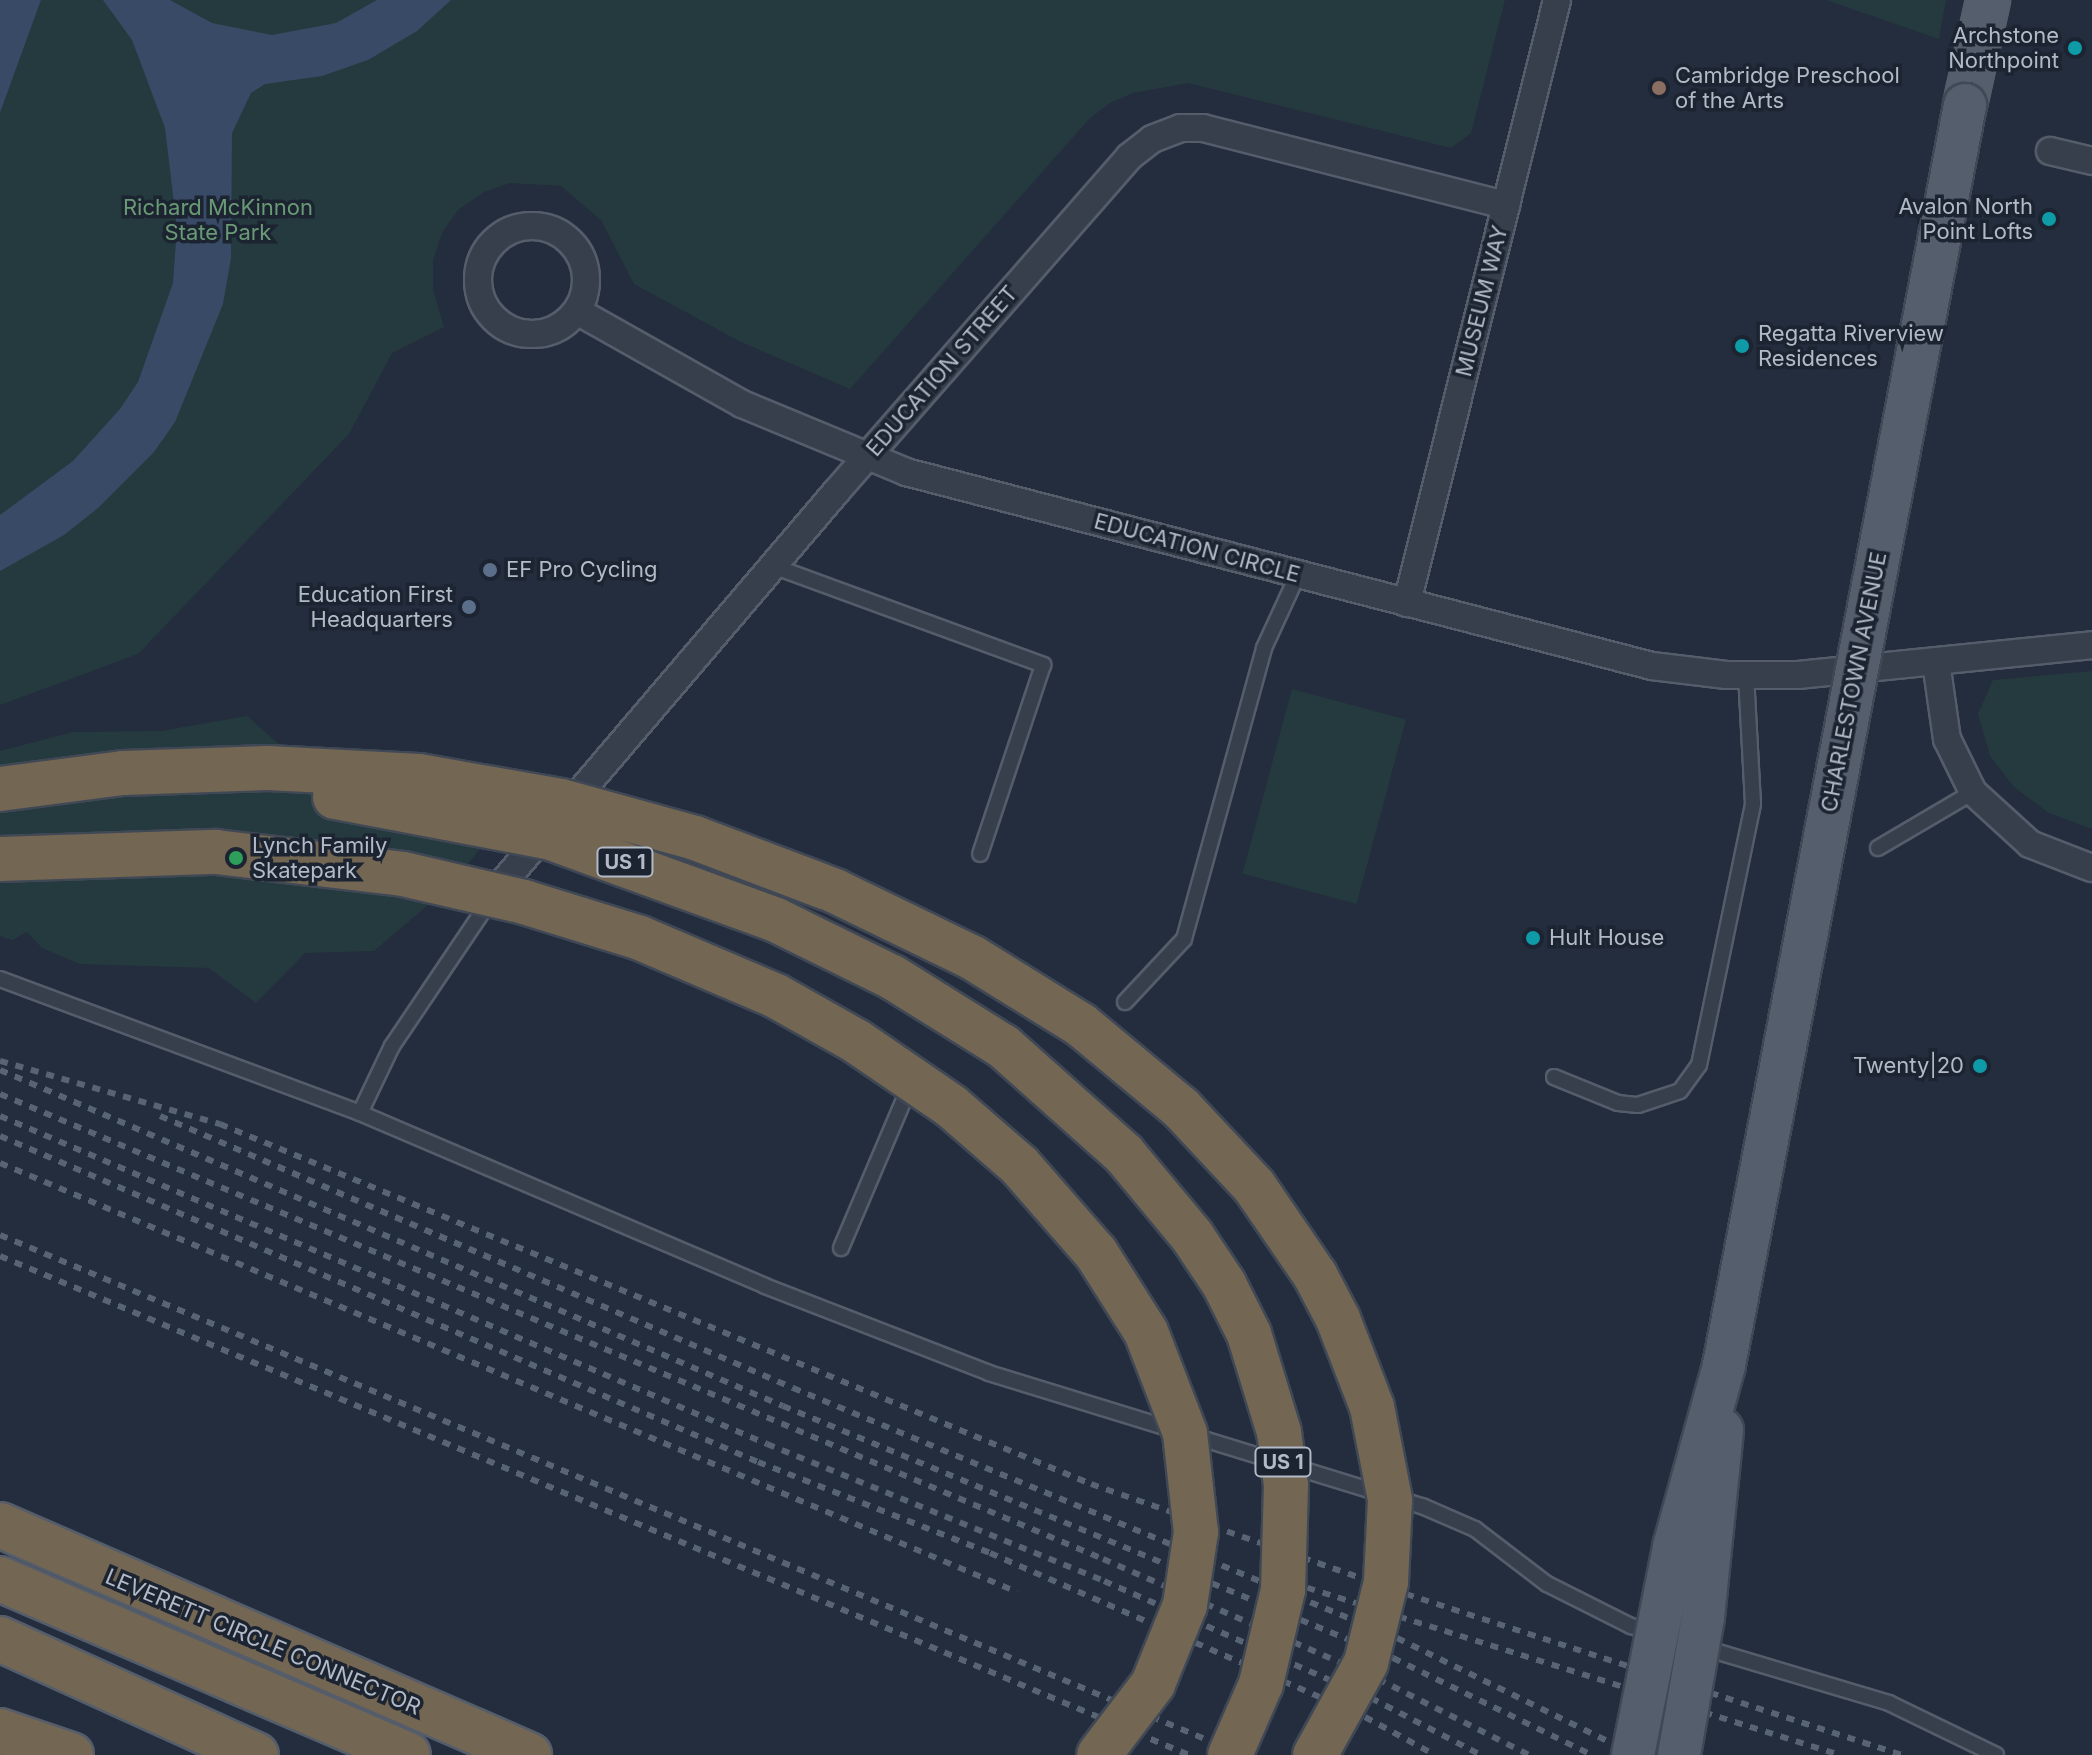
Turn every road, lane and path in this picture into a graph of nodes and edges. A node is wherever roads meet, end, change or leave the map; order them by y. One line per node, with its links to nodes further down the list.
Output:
1 (1557, 0): 5 (street, MUSEUM WAY)
2 (1988, 0): 26 (main road, CHARLESTOWN AVENUE, bridge)
3 (2050, 151): 4 (street)
4 (2092, 161)
5 (1506, 205): 7 (street, EDUCATION STREET); 10 (street, MUSEUM WAY)
6 (577, 311): 6 (street); 7 (street, EDUCATION CIRCLE)
7 (867, 457): 8 (street, EDUCATION STREET); 9 (street, EDUCATION CIRCLE)
8 (773, 566): 17 (lane); 20 (street, EDUCATION STREET)
9 (1298, 574): 10 (street, EDUCATION CIRCLE); 22 (lane)
10 (1407, 603): 13 (street, EDUCATION CIRCLE)
11 (2092, 645): 12 (street, EDUCATION CIRCLE)
12 (1936, 662): 13 (street, EDUCATION CIRCLE); 15 (street)
13 (1746, 676): 23 (lane)
14 (0, 790): 39 (highway, US 1, bridge); 40 (highway, bridge)
15 (1973, 792): 16 (lane); 19 (street)
16 (1878, 848)
17 (980, 854)
18 (0, 859): 27 (highway, bridge)
19 (2092, 868)
20 (500, 886): 24 (lane); 25 (lane)
21 (0, 979): 24 (lane)
22 (1125, 1002)
23 (1554, 1077)
24 (360, 1113): 27 (lane)
25 (841, 1248)
26 (1724, 1365): 41 (main road, CHARLESTOWN AVENUE, bridge); 42 (main road, CHARLESTOWN AVENUE, bridge)
27 (1185, 1433): 38 (highway, bridge); 43 (lane)
28 (0, 1525): 37 (highway, LEVERETT CIRCLE CONNECTOR)
29 (0, 1579): 36 (highway)
30 (0, 1639): 31 (highway)
31 (194, 1726): 34 (highway); 35 (highway)
32 (0, 1731): 33 (highway)
33 (71, 1755)
34 (256, 1755)
35 (272, 1755)
36 (408, 1755)
37 (529, 1755)
38 (1099, 1755)
39 (1230, 1755)
40 (1315, 1755)
41 (1633, 1755)
42 (1679, 1755)
43 (1996, 1755)

